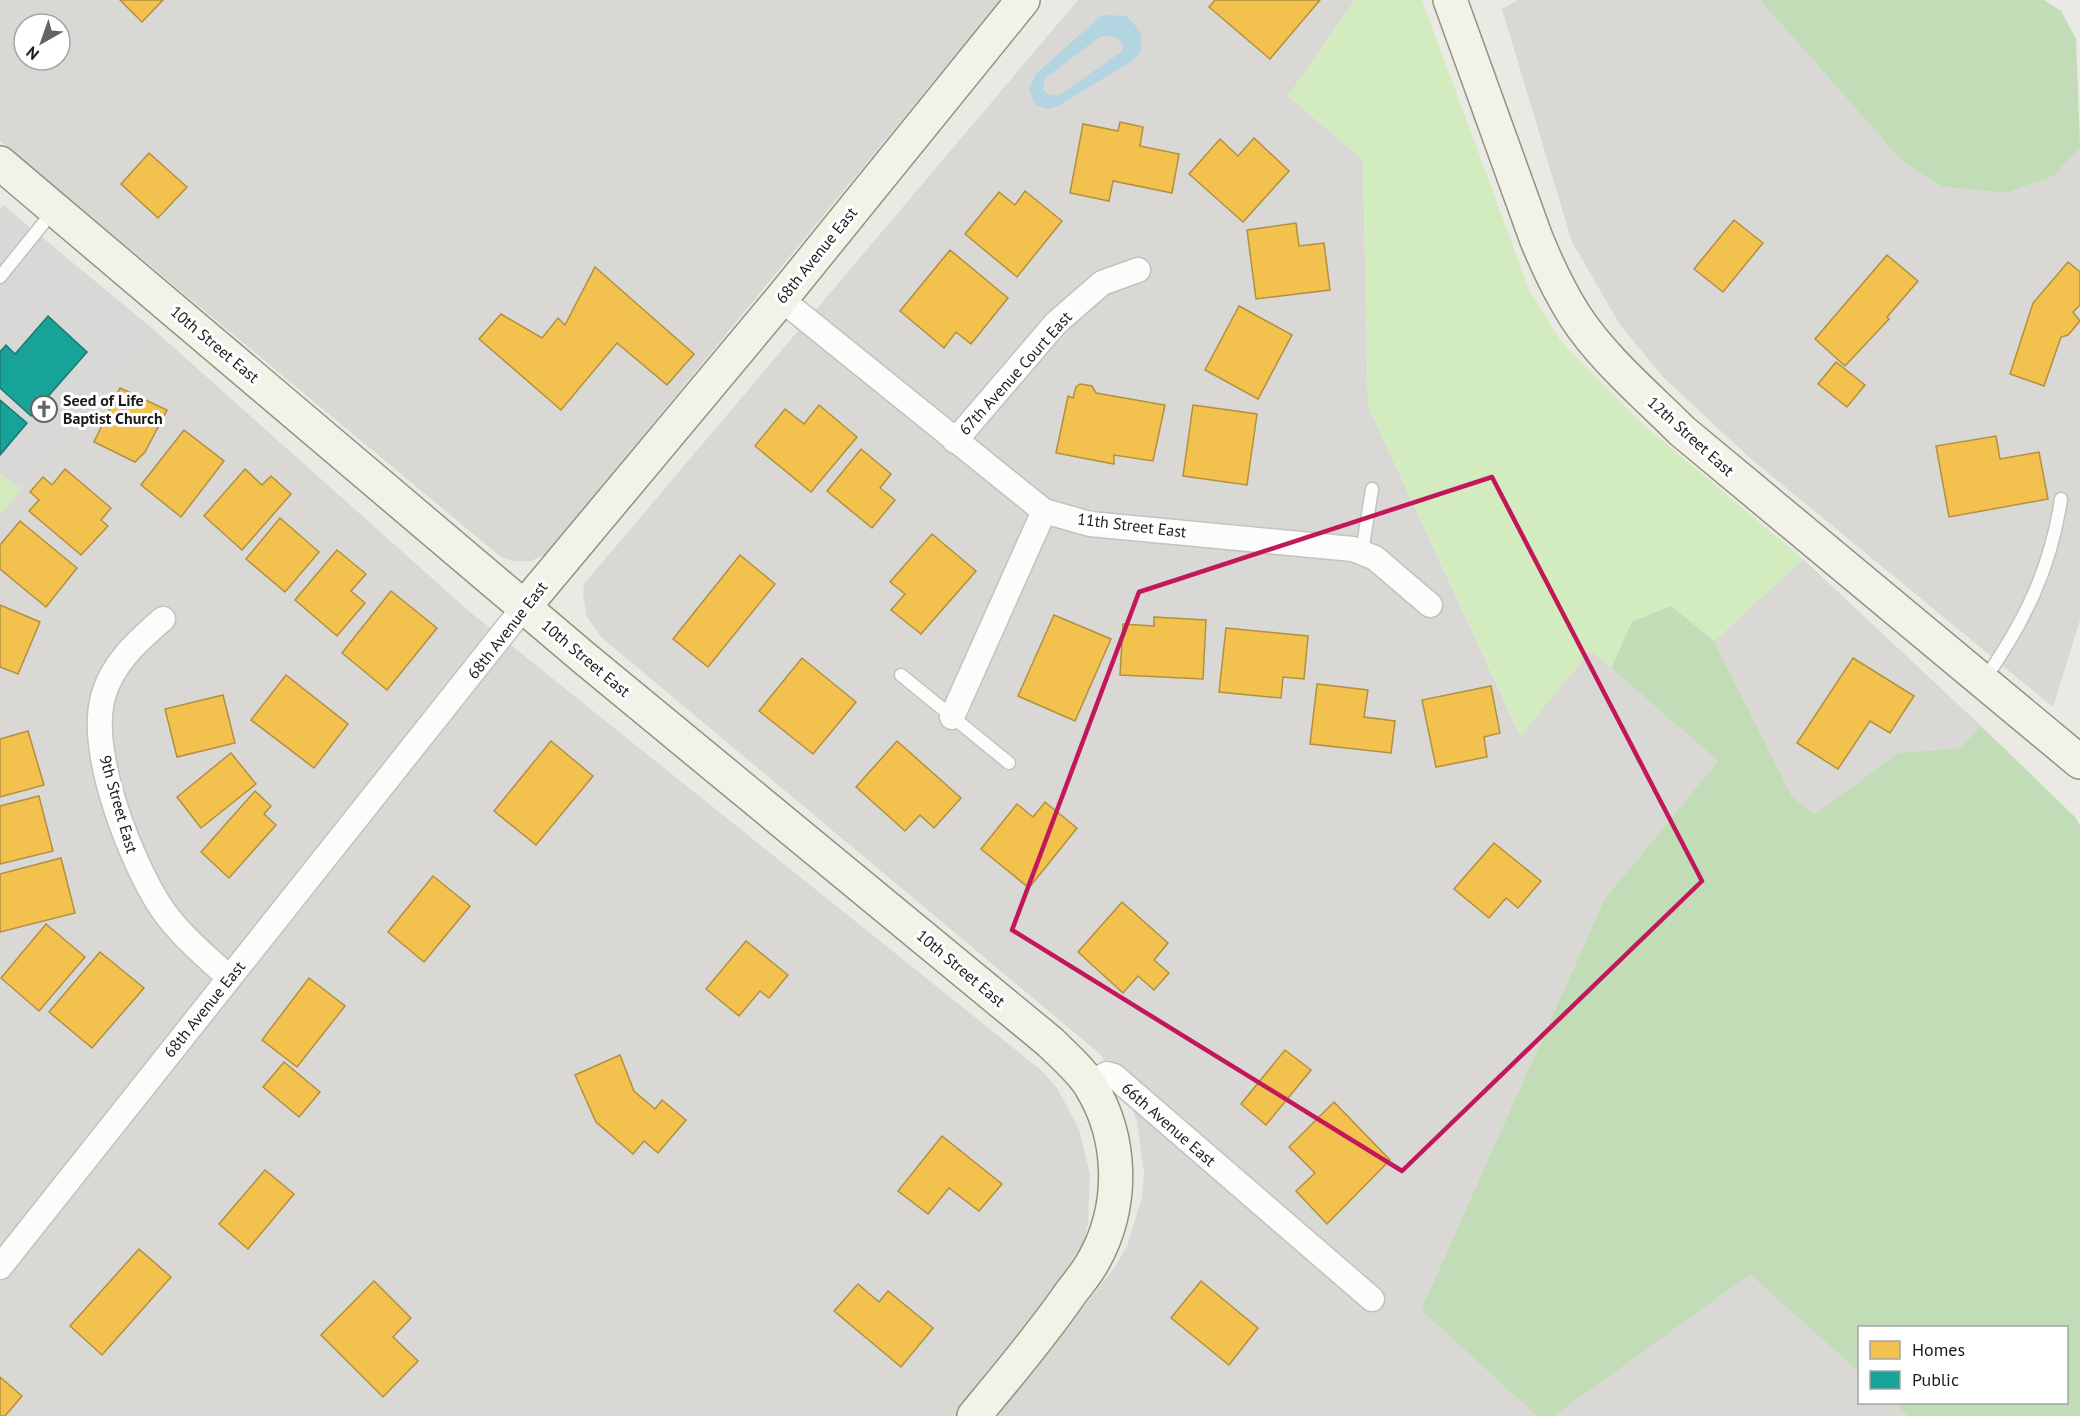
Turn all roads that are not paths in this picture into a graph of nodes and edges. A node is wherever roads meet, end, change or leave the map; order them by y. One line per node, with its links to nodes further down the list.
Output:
1 (1023, 0): 7 (street, 68th Avenue East)
2 (1450, 0): 17 (street, 12th Street East)
3 (0, 163): 4 (street, 10th Street East)
4 (55, 209): 6 (lane); 14 (street, 10th Street East)
5 (1138, 270): 8 (street, 67th Avenue Court East)
6 (0, 277)
7 (780, 299): 8 (street, 11th Street East); 14 (street, 68th Avenue East)
8 (955, 441): 11 (street, 11th Street East)
9 (1372, 489): 12 (lane)
10 (2061, 499): 17 (lane)
11 (1044, 511): 12 (street, 11th Street East); 18 (street)
12 (1362, 552): 13 (street, 11th Street East)
13 (1430, 605)
14 (524, 607): 21 (street, 68th Avenue East); 22 (street, 10th Street East)
15 (163, 618): 21 (street, 9th Street East)
16 (901, 675): 18 (lane)
17 (1983, 681): 19 (street, 12th Street East)
18 (952, 717): 20 (lane)
19 (2080, 762)
20 (1009, 764)
21 (229, 978): 23 (street, 68th Avenue East)
22 (1089, 1083): 24 (street, 66th Avenue East); 25 (street, 66th Avenue East)
23 (0, 1267)
24 (1372, 1299)
25 (974, 1416)

